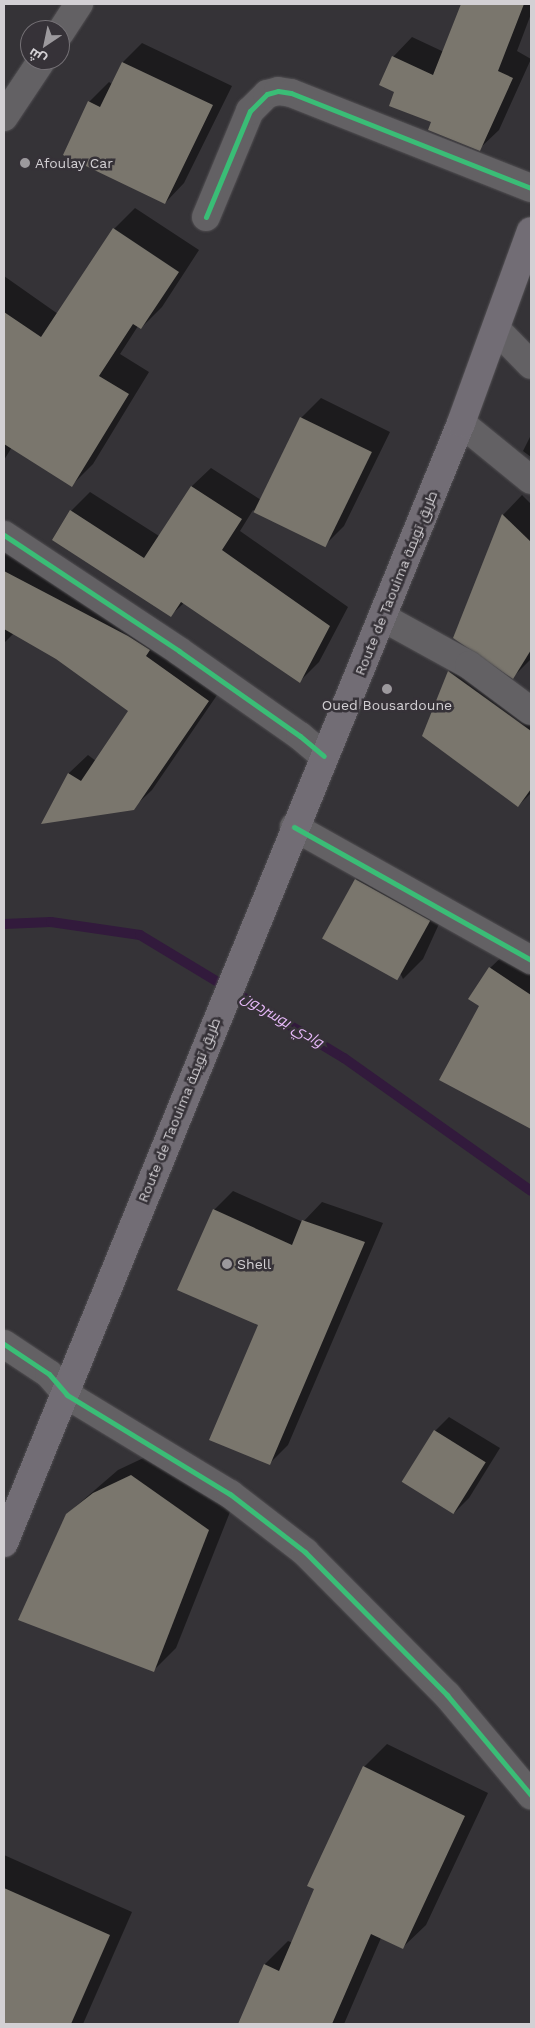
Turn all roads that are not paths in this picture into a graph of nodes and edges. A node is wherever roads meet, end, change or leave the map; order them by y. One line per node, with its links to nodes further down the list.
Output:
1 (79, 4): 2 (street)
2 (69, 20)
3 (35, 70): 4 (street)
4 (4, 117)
5 (531, 188): 6 (street)
6 (206, 216)
7 (531, 231): 8 (main road, Route de Taouima طريق تويمة)
8 (496, 329): 9 (street); 10 (main road, Route de Taouima طريق تويمة)
9 (531, 364)
10 (461, 423): 11 (street); 13 (main road, Route de Taouima طريق تويمة)
11 (531, 480)
12 (4, 535): 15 (street)
13 (382, 617): 14 (street); 15 (main road, Route de Taouima طريق تويمة)
14 (531, 711)
15 (324, 756): 16 (main road, Route de Taouima طريق تويمة)
16 (294, 827): 17 (street); 19 (main road, Route de Taouima طريق تويمة)
17 (531, 960)
18 (4, 1344): 19 (street)
19 (67, 1394): 20 (main road, Route de Taouima طريق تويمة); 21 (street)
20 (4, 1543)
21 (531, 1796)

